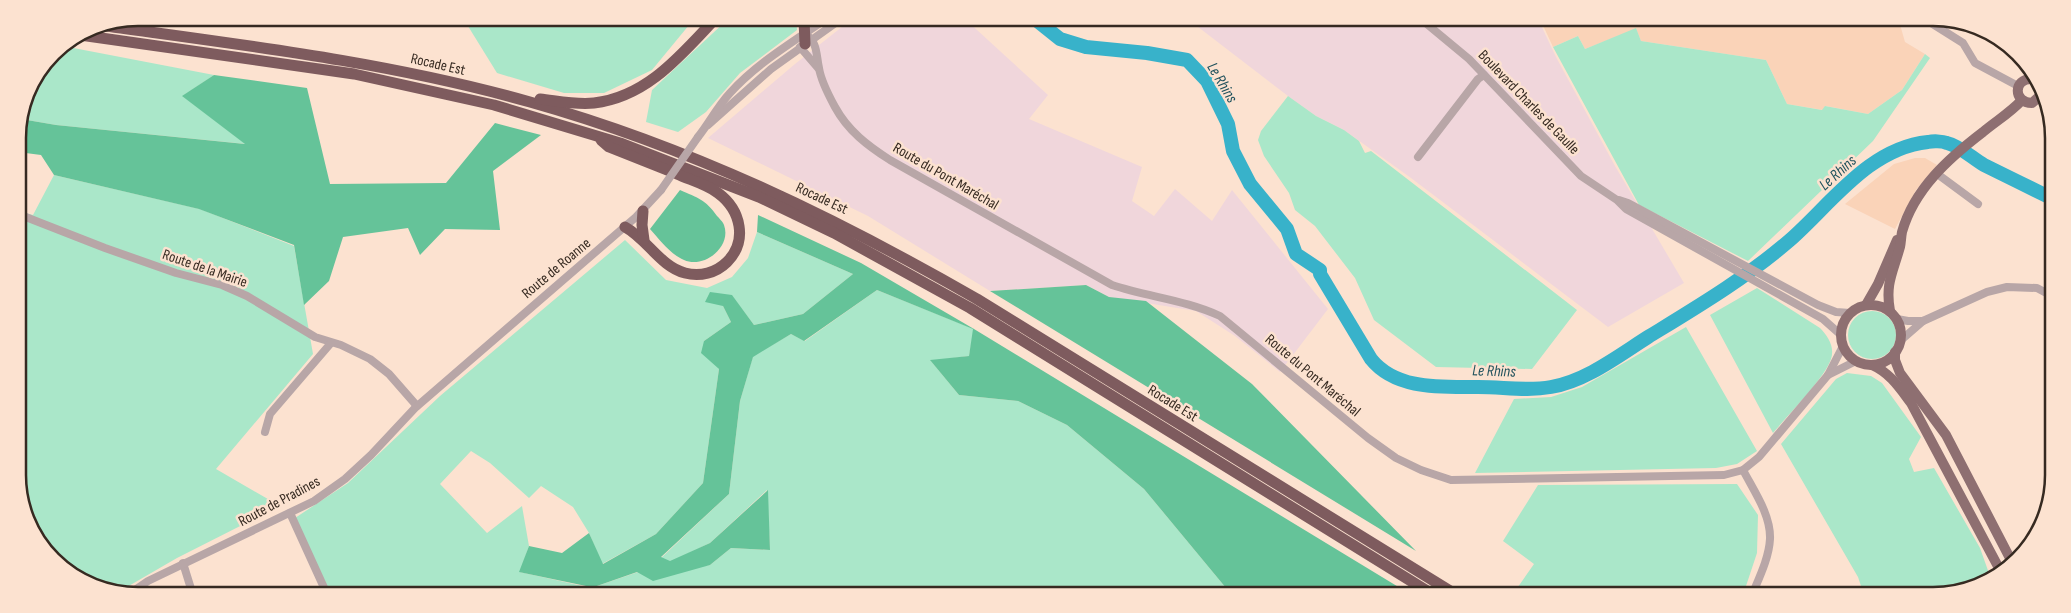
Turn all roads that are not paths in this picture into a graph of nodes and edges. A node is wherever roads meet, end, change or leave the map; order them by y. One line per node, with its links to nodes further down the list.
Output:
1 (708, 26): 16 (highway)
2 (804, 26): 9 (highway)
3 (819, 26): 9 (street)
4 (829, 26): 9 (street)
5 (1430, 26): 11 (street, Boulevard Charles de Gaulle)
6 (1935, 26): 13 (street)
7 (119, 28): 16 (highway, Rocade Est)
8 (91, 37): 18 (highway, Rocade Est)
9 (804, 40): 10 (street, Route du Pont Maréchal); 10 (street, Route du Pont Maréchal); 17 (street); 17 (street)
10 (818, 68): 43 (street, Route du Pont Maréchal)
11 (1484, 75): 19 (street); 27 (street, Boulevard Charles de Gaulle)
12 (2028, 79): 13 (main road)
13 (2018, 86): 15 (main road)
14 (2037, 99): 15 (main road)
15 (2022, 100): 20 (main road)
16 (529, 102): 52 (highway, Rocade Est)
17 (707, 126): 22 (street, Route de Roanne, bridge)
18 (594, 134): 26 (highway); 51 (highway, Rocade Est)
19 (1418, 157)
20 (1936, 173): 21 (street); 25 (main road)
21 (1978, 204)
22 (643, 211): 24 (street, Route de Roanne); 26 (highway)
23 (26, 217): 35 (street, Route de la Mairie)
24 (625, 227): 26 (highway); 41 (street, Route de Roanne)
25 (1902, 233): 29 (main road); 31 (main road)
26 (644, 240)
27 (1730, 263): 30 (street, Boulevard Charles de Gaulle); 33 (street, Boulevard Charles de Gaulle)
28 (2045, 292): 32 (street)
29 (1866, 305): 30 (main road); 31 (main road)
30 (1850, 313): 33 (main road)
31 (1893, 315): 32 (street); 34 (main road)
32 (1924, 321): 34 (street)
33 (1841, 334): 36 (main road)
34 (1900, 341): 37 (main road)
35 (331, 342): 41 (street, Route de la Mairie); 42 (street)
36 (1843, 346): 38 (main road); 40 (street)
37 (1895, 352): 39 (main road); 45 (main road)
38 (1856, 361): 39 (main road); 40 (street)
39 (1872, 365): 47 (main road)
40 (1828, 376): 43 (street)
41 (417, 406): 44 (street, Route de Pradines)
42 (265, 432)
43 (1743, 470): 53 (street)
44 (290, 513): 46 (street, Route de Pradines); 50 (street)
45 (2009, 557)
46 (183, 563): 48 (street, Route de Pradines); 49 (street)
47 (1998, 566)
48 (139, 587)
49 (190, 587)
50 (324, 587)
51 (1421, 587)
52 (1444, 587)
53 (1756, 587)

